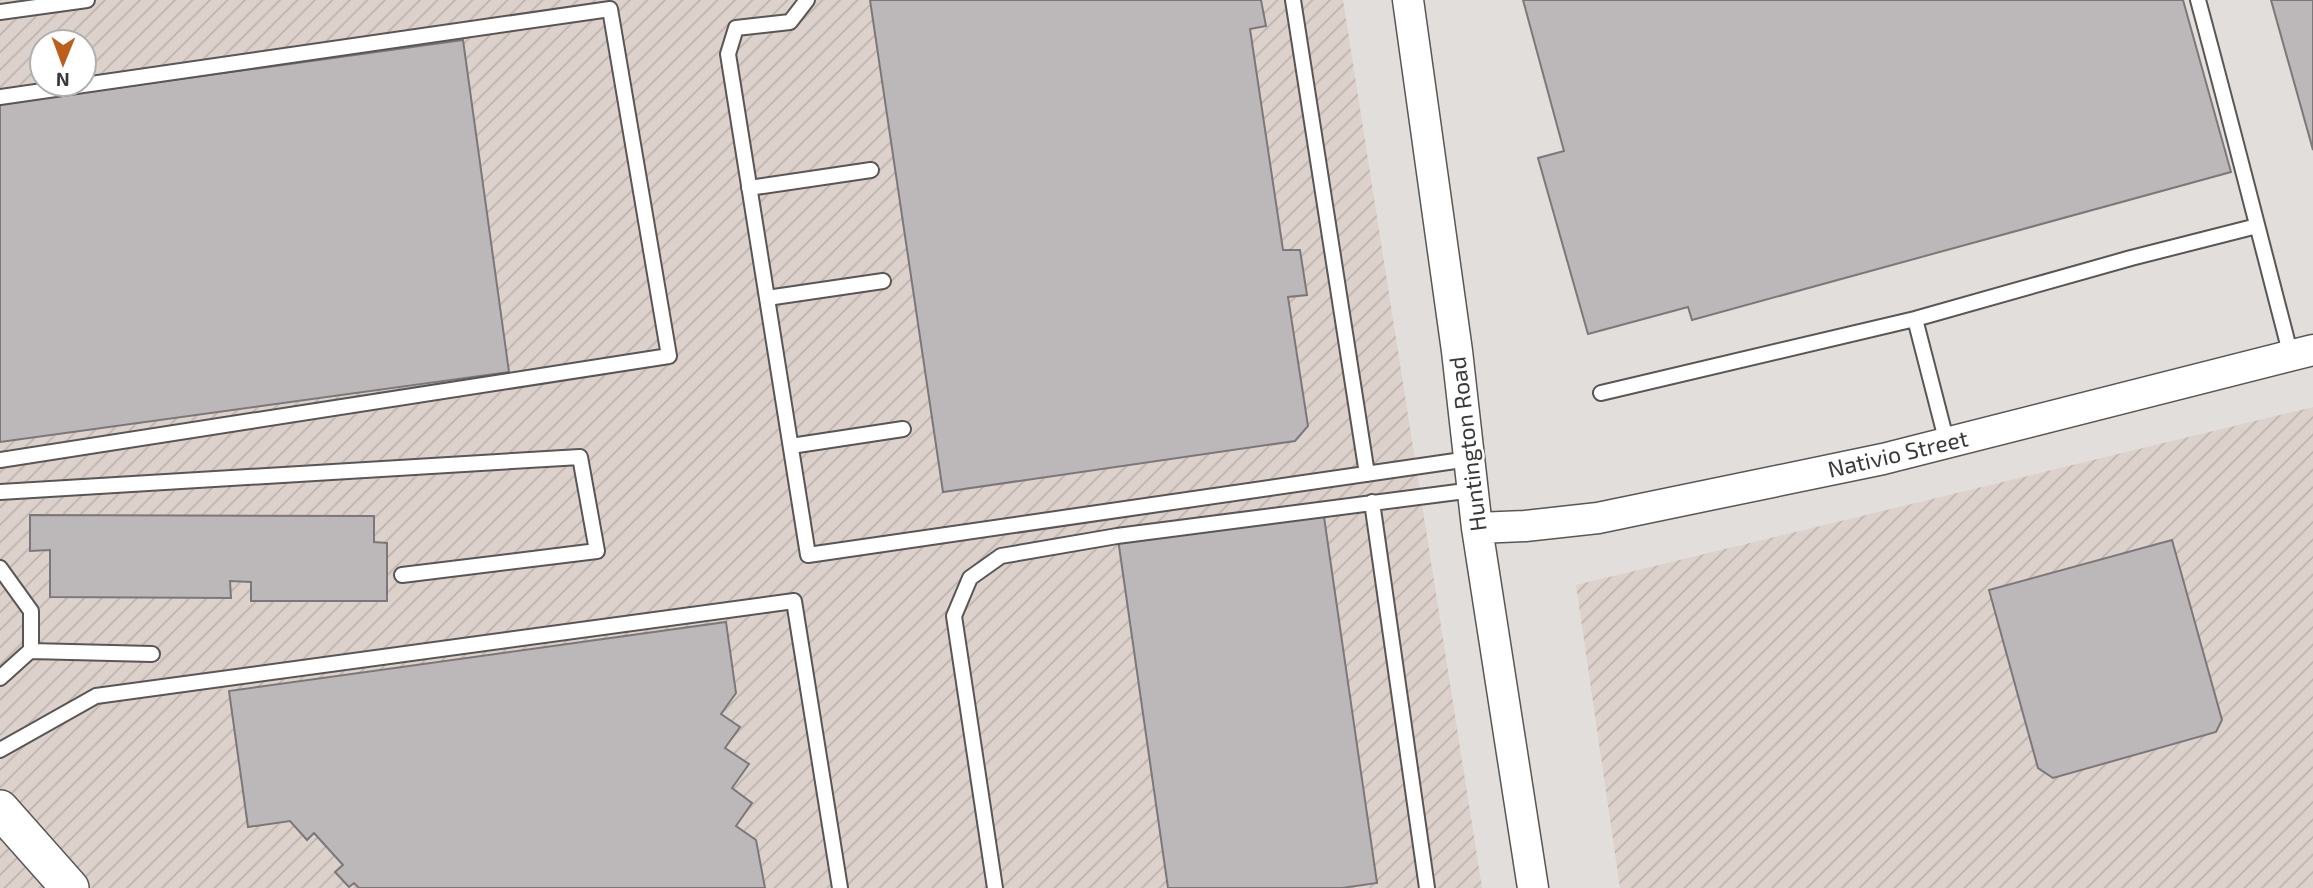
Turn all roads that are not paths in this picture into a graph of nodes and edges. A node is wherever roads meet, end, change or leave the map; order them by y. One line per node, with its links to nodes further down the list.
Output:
1 (87, 0): 6 (lane)
2 (807, 0): 9 (lane)
3 (1293, 0): 21 (lane)
4 (1408, 0): 19 (street, Huntington Road)
5 (2198, 0): 10 (lane)
6 (0, 12)
7 (0, 97): 20 (lane)
8 (871, 170): 9 (lane)
9 (749, 188): 12 (lane)
10 (2257, 226): 13 (lane); 14 (lane)
11 (883, 281): 12 (lane)
12 (767, 298): 18 (lane)
13 (1915, 319): 15 (lane); 17 (lane)
14 (2302, 353): 17 (street, Nativio Street)
15 (1601, 393)
16 (903, 429): 18 (lane)
17 (1947, 443): 25 (street, Nativio Street)
18 (791, 446): 21 (lane)
19 (1469, 459): 21 (lane); 22 (street, Huntington Road)
20 (0, 460)
21 (1367, 474)
22 (1473, 491): 24 (lane); 25 (street, Huntington Road)
23 (0, 492): 27 (lane)
24 (1372, 502): 35 (lane); 36 (lane)
25 (1477, 528): 37 (street, Huntington Road)
26 (0, 568): 28 (lane)
27 (402, 575)
28 (30, 651): 29 (lane); 30 (lane)
29 (152, 654)
30 (0, 678)
31 (0, 750): 34 (lane)
32 (0, 809): 33 (street)
33 (70, 888)
34 (840, 888)
35 (995, 888)
36 (1427, 888)
37 (1533, 888)

